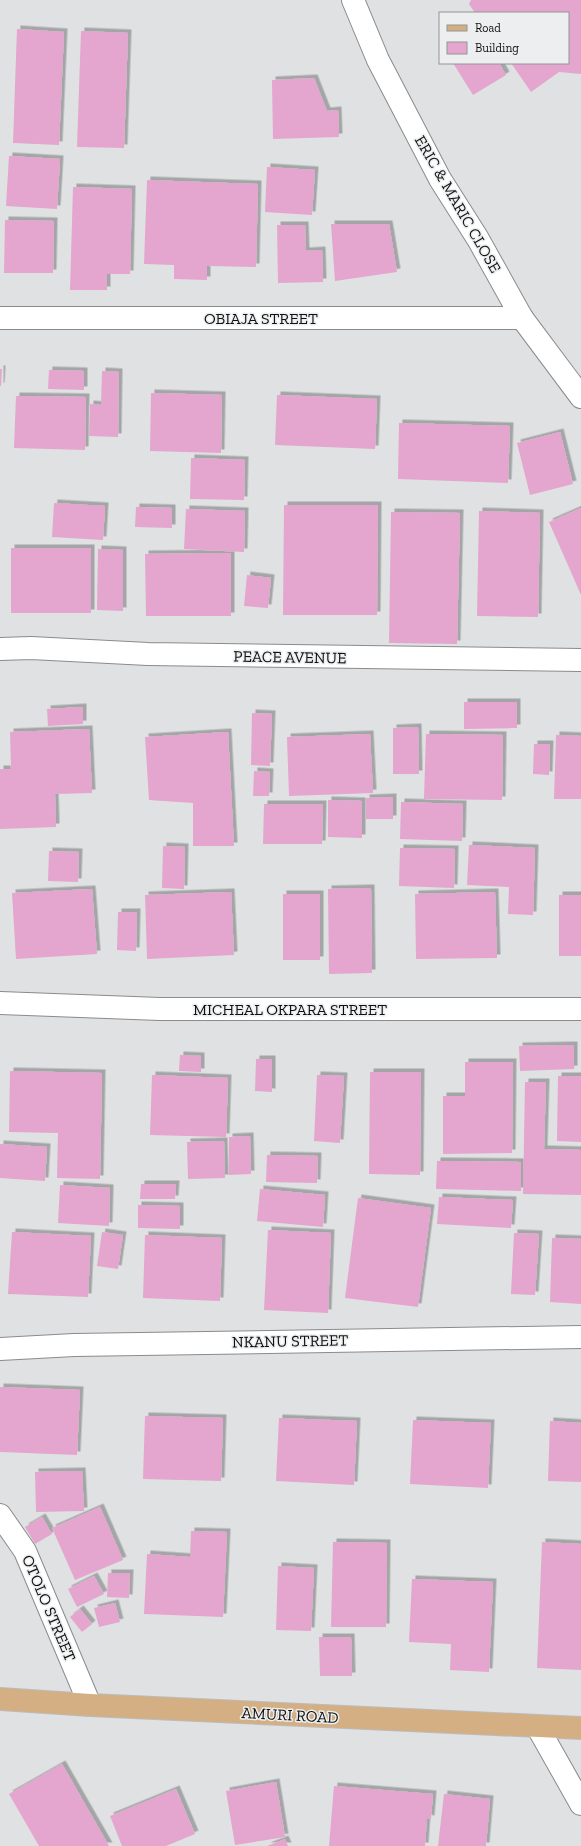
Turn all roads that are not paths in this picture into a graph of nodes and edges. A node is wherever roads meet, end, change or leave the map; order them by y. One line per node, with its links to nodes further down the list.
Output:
1 (353, 0): 3 (street, ERIC & MARIC CLOSE)
2 (0, 318): 3 (street, OBIAJA STREET)
3 (522, 318): 4 (street, ERIC & MARIC CLOSE)
4 (581, 397)
5 (0, 648): 6 (street, PEACE AVENUE)
6 (581, 660)
7 (0, 1003): 8 (street, MICHEAL OKPARA STREET)
8 (581, 1009)
9 (581, 1337): 10 (street, NKANU STREET)
10 (0, 1349)
11 (1, 1518): 13 (street, OTOLO STREET)
12 (0, 1699): 13 (main road, AMURI ROAD)
13 (90, 1705): 14 (main road, AMURI ROAD)
14 (538, 1726): 15 (main road, AMURI ROAD); 16 (street)
15 (581, 1728)
16 (581, 1804)

